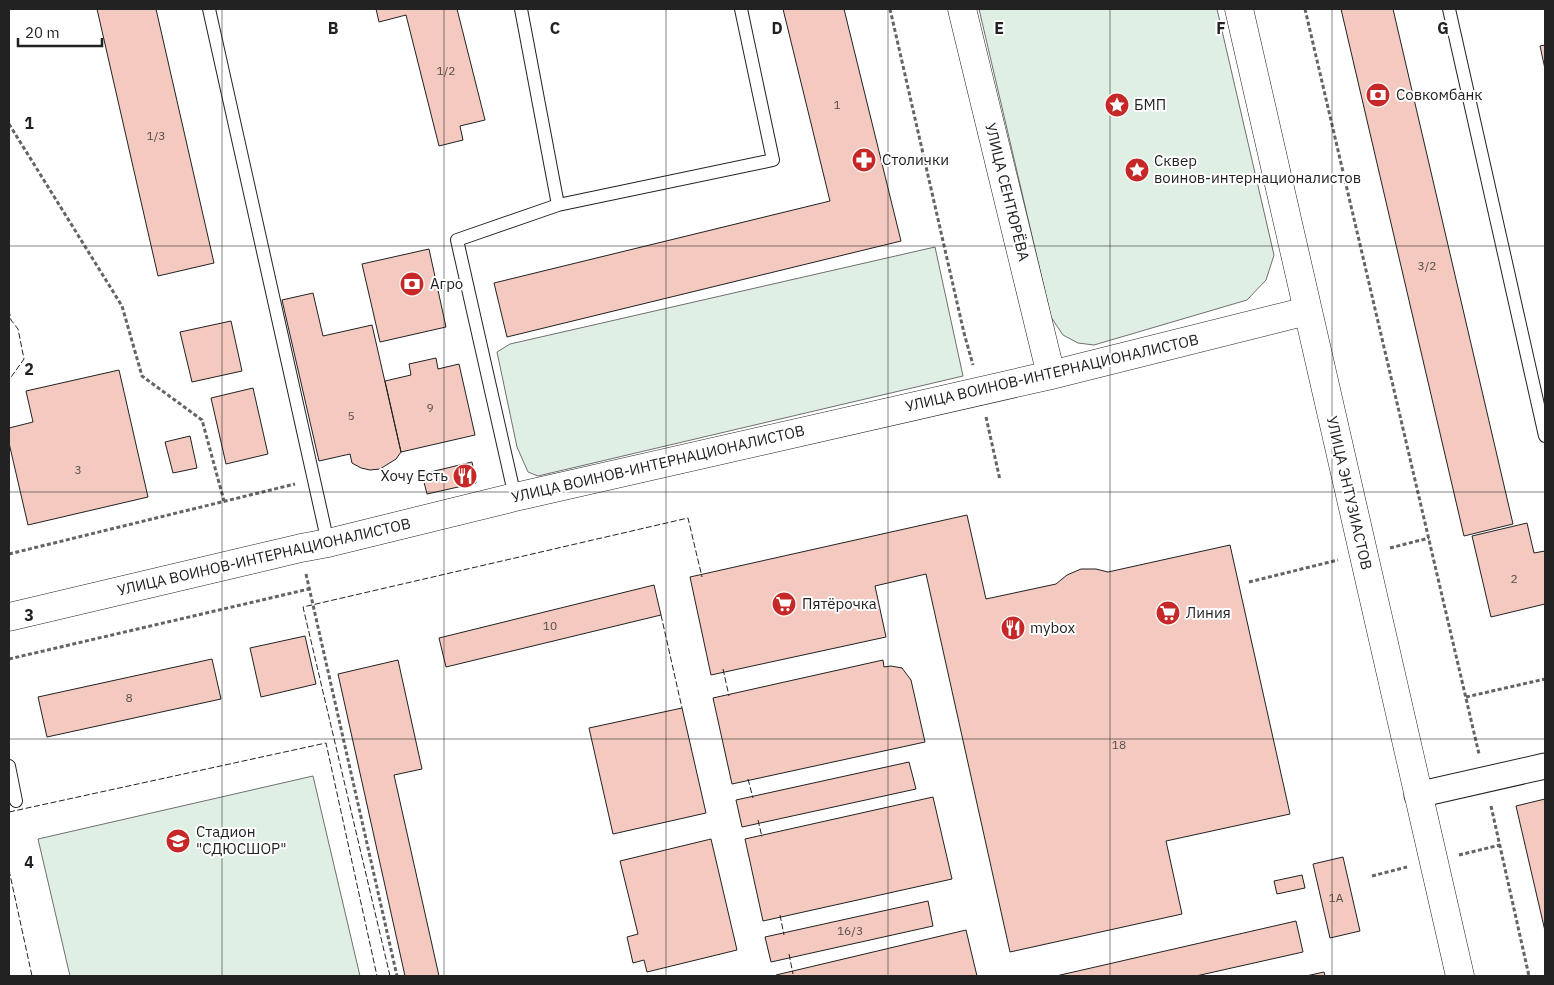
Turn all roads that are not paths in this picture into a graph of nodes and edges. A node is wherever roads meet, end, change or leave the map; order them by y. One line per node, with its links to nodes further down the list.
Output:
1 (209, 9): 12 (lane)
2 (521, 9): 7 (lane)
3 (741, 9): 7 (lane)
4 (962, 9): 9 (street, УЛИЦА СЕНТЮРЁВА)
5 (1239, 9): 8 (street, УЛИЦА ЭНТУЗИАСТОВ)
6 (1449, 9): 10 (lane)
7 (558, 205): 11 (lane)
8 (1307, 311): 9 (street, УЛИЦА ВОИНОВ-ИНТЕРНАЦИОНАЛИСТОВ); 16 (street, УЛИЦА ЭНТУЗИАСТОВ)
9 (1052, 374): 11 (street, УЛИЦА ВОИНОВ-ИНТЕРНАЦИОНАЛИСТОВ)
10 (1545, 436)
11 (514, 497): 12 (street, УЛИЦА ВОИНОВ-ИНТЕРНАЦИОНАЛИСТОВ)
12 (328, 543): 13 (street, УЛИЦА ВОИНОВ-ИНТЕРНАЦИОНАЛИСТОВ)
13 (9, 617)
14 (9, 766): 17 (lane)
15 (1545, 766): 16 (street)
16 (1417, 795): 18 (street, УЛИЦА ЭНТУЗИАСТОВ)
17 (16, 801)
18 (1460, 976)

